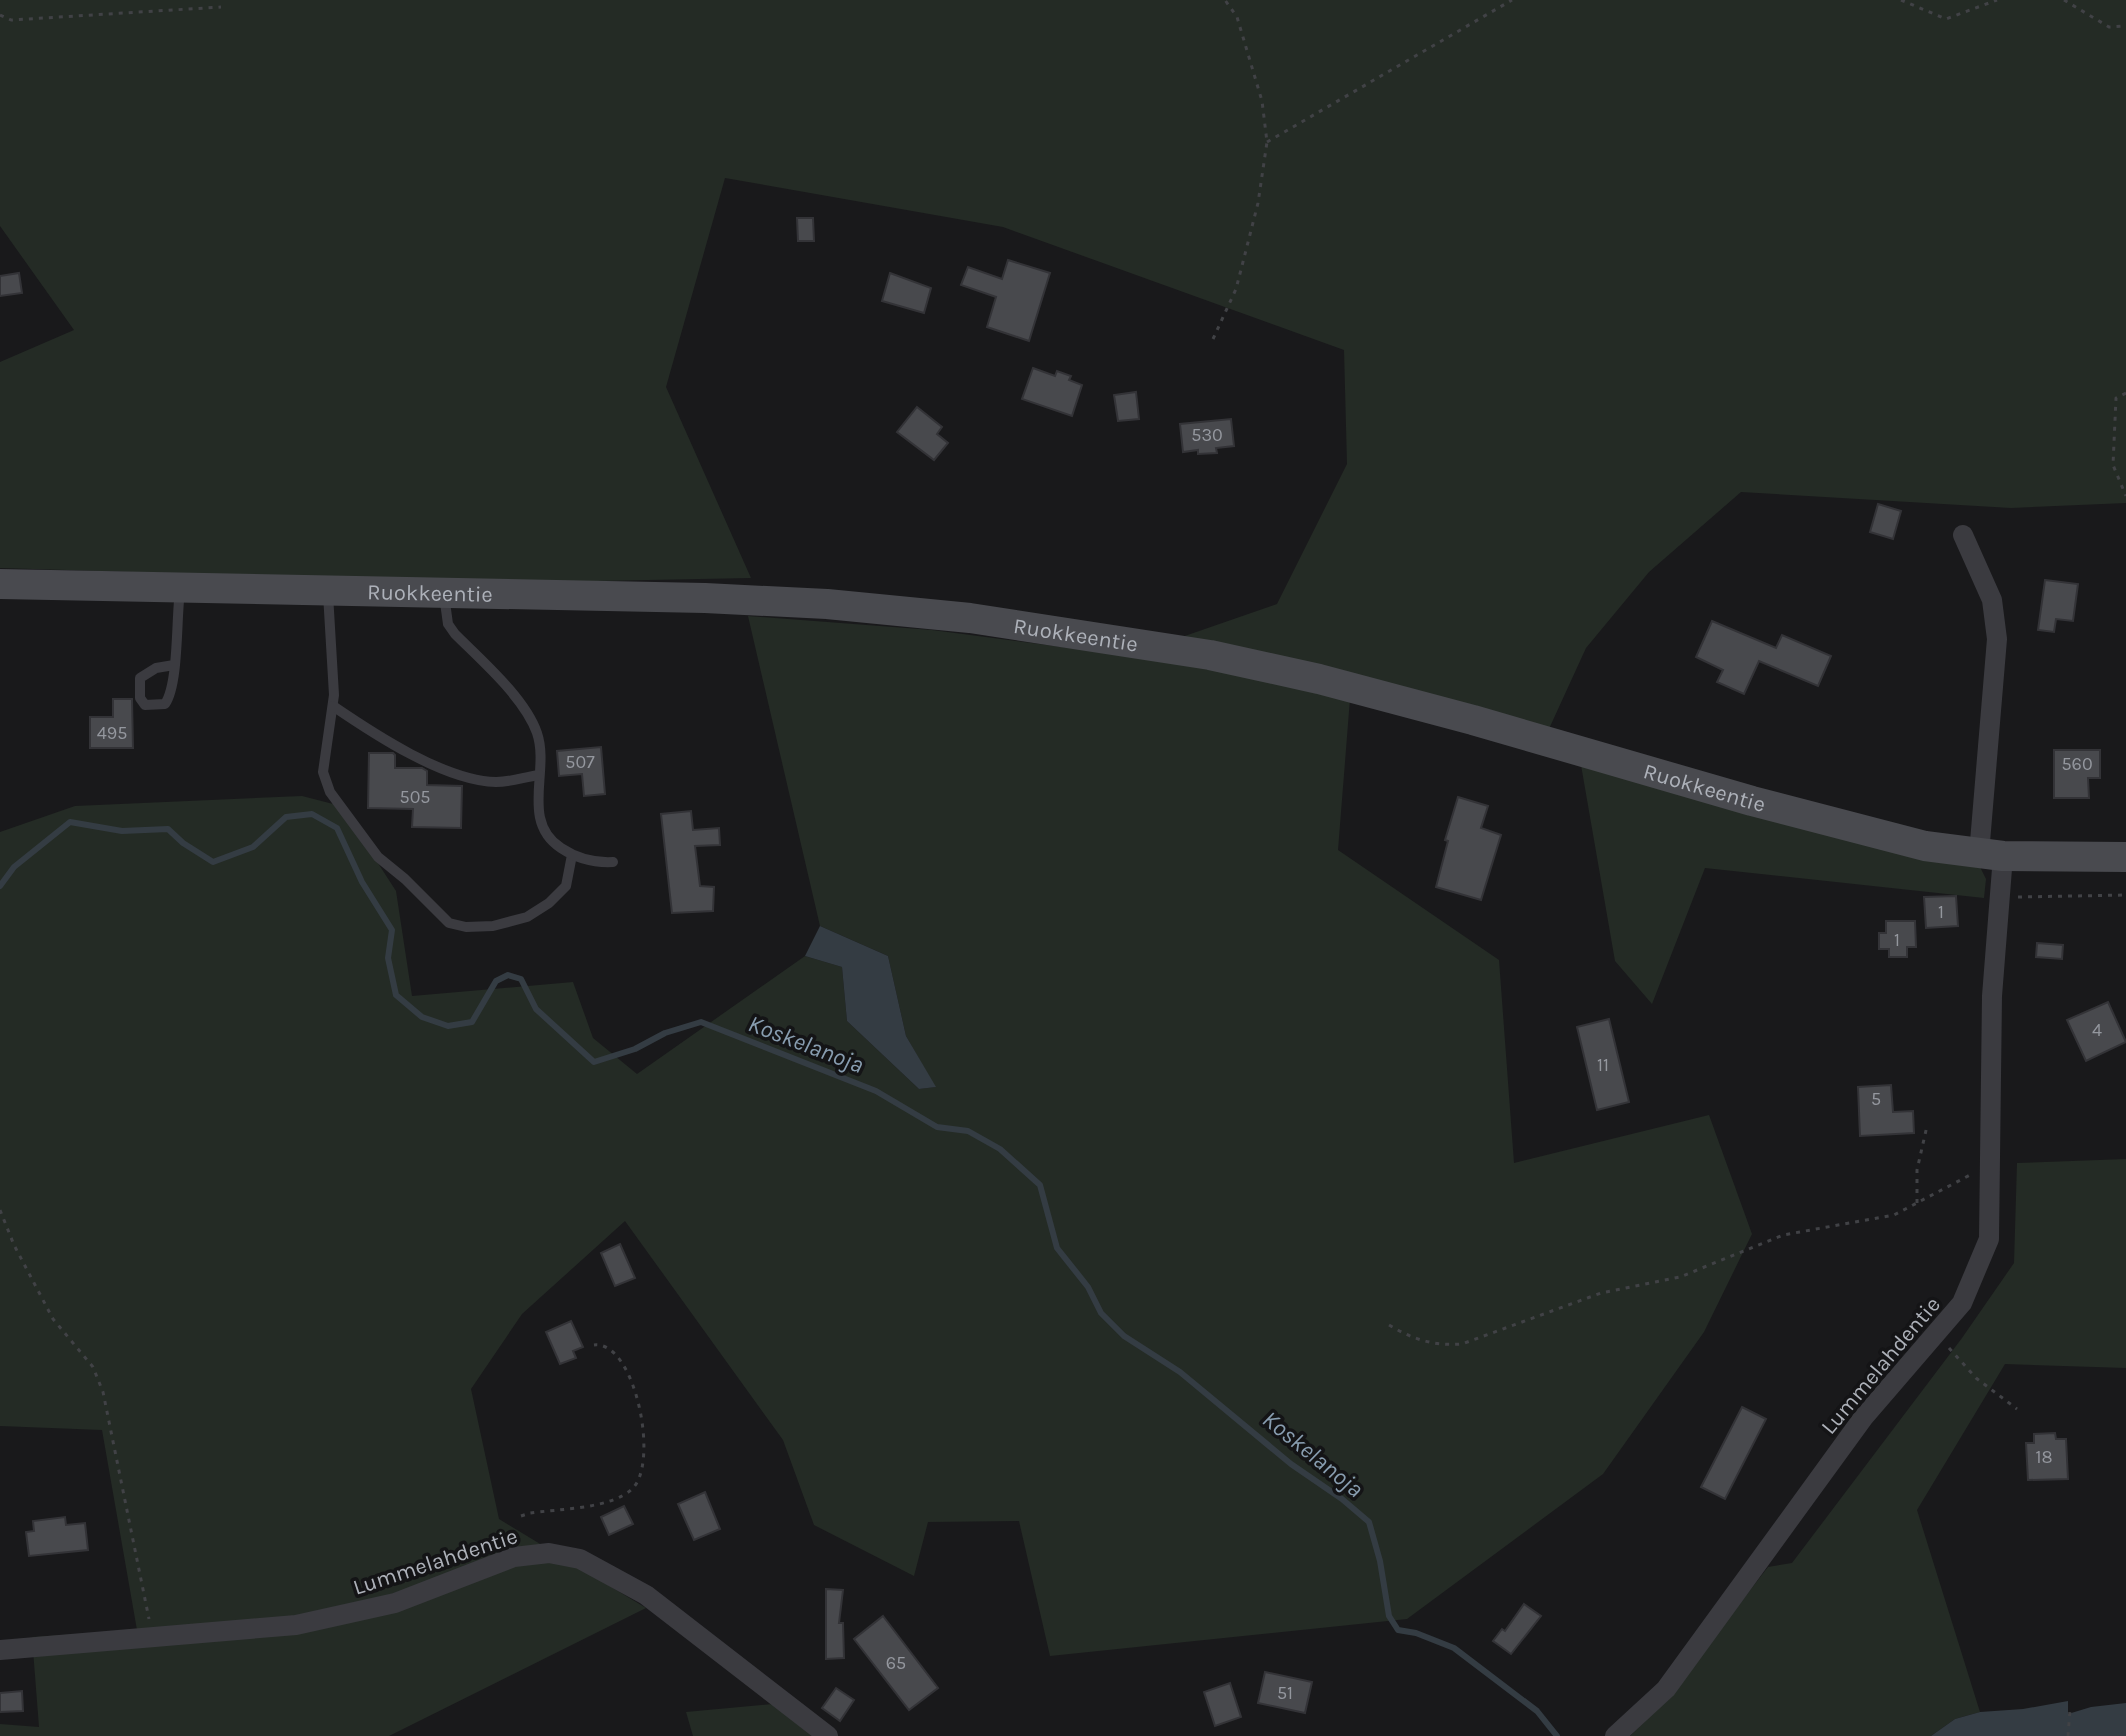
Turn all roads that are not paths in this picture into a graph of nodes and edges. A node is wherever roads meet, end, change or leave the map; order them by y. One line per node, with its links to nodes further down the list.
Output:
1 (1963, 535): 10 (street, Lummelahdentie)
2 (0, 584): 3 (street, Ruokkeentie)
3 (181, 589): 4 (street, Ruokkeentie); 6 (lane)
4 (328, 592): 5 (street, Ruokkeentie); 7 (lane)
5 (444, 593): 8 (lane); 10 (street, Ruokkeentie)
6 (174, 665): 6 (lane)
7 (333, 706): 8 (lane); 9 (lane)
8 (539, 775): 9 (lane)
9 (572, 855): 12 (lane)
10 (1991, 855): 11 (street, Ruokkeentie); 15 (street, Lummelahdentie)
11 (2126, 857)
12 (613, 862)
13 (0, 1650): 14 (street, Lummelahdentie)
14 (828, 1736)
15 (1615, 1736)

